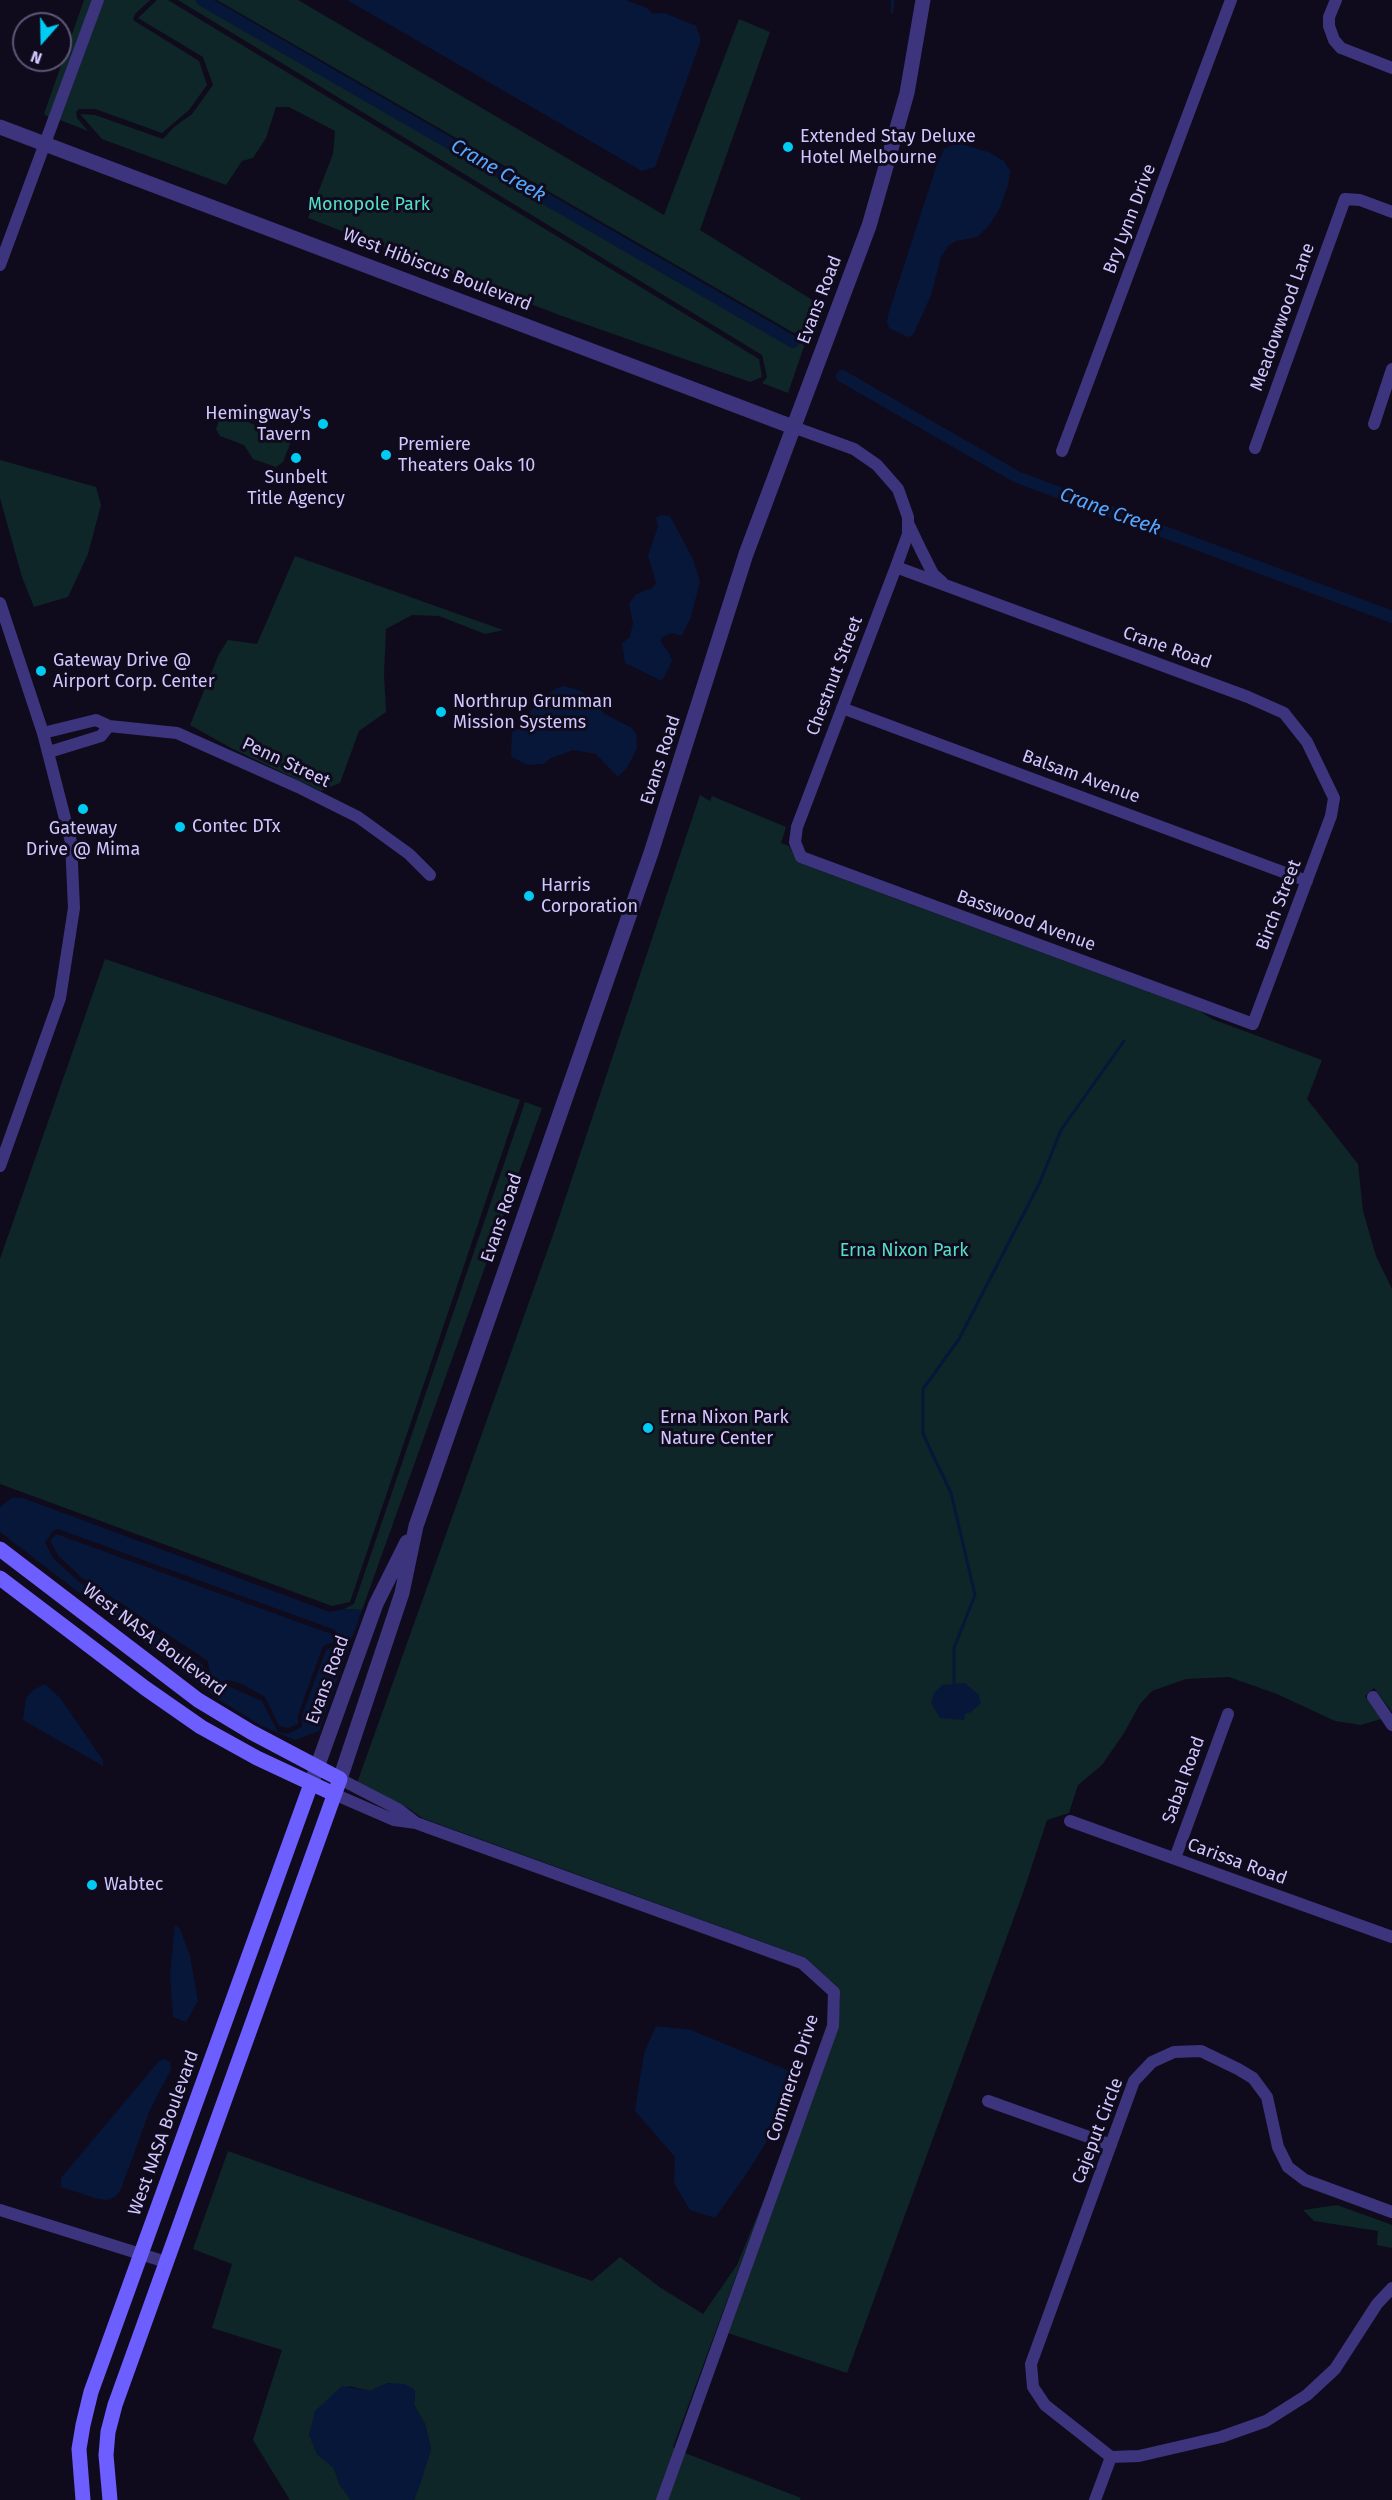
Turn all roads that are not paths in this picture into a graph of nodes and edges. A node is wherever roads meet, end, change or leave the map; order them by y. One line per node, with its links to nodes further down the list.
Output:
1 (98, 0): 7 (street)
2 (922, 0): 12 (street, Evans Road)
3 (1231, 0): 14 (street, Bry Lynn Drive)
4 (1336, 0): 5 (street)
5 (1392, 68)
6 (0, 127): 7 (street, West Hibiscus Boulevard)
7 (46, 144): 9 (street); 12 (street, West Hibiscus Boulevard)
8 (1392, 213): 13 (street, Meadowwood Lane)
9 (0, 265)
10 (1392, 369): 11 (street)
11 (1374, 424)
12 (793, 427): 15 (street); 29 (street, Evans Road)
13 (1256, 448)
14 (1062, 451)
15 (908, 523): 16 (street, Chestnut Street); 17 (street)
16 (896, 567): 17 (street, Crane Road); 19 (street, Chestnut Street)
17 (945, 585): 23 (street, Crane Road)
18 (0, 603): 21 (street)
19 (842, 708): 24 (street, Chestnut Street); 26 (street, Balsam Avenue)
20 (109, 726): 21 (street, Penn Street); 22 (street); 25 (street, Penn Street)
21 (43, 733): 22 (street)
22 (49, 752): 28 (street)
23 (1334, 798): 26 (street, Birch Street)
24 (795, 842): 27 (street, Basswood Avenue)
25 (430, 875)
26 (1307, 881): 27 (street, Birch Street)
27 (1253, 1024)
28 (0, 1166)
29 (416, 1526): 35 (street, Evans Road); 36 (street, Evans Road)
30 (0, 1549): 35 (main road, West NASA Boulevard)
31 (0, 1578): 37 (main road)
32 (1373, 1697): 34 (street)
33 (1228, 1714): 41 (street, Sabal Road)
34 (1392, 1725)
35 (318, 1767): 36 (main road, West NASA Boulevard); 37 (street, Evans Road)
36 (340, 1779): 38 (main road); 40 (street, Commerce Drive)
37 (311, 1784): 38 (main road); 47 (main road, West NASA Boulevard)
38 (334, 1794): 40 (street, Commerce Drive); 48 (main road)
39 (1070, 1821): 41 (street, Carissa Road)
40 (416, 1823): 53 (street, Commerce Drive)
41 (1175, 1858): 42 (street, Carissa Road)
42 (1392, 1937)
43 (988, 2101): 44 (street)
44 (1111, 2145): 46 (street, Cajeput Circle); 50 (street, Cajeput Circle)
45 (0, 2210): 47 (street)
46 (1392, 2212)
47 (141, 2255): 48 (street); 51 (main road, West NASA Boulevard)
48 (166, 2262): 52 (main road)
49 (1392, 2288): 50 (street)
50 (1111, 2457): 54 (street)
51 (82, 2500)
52 (110, 2500)
53 (662, 2500)
54 (1095, 2500)

